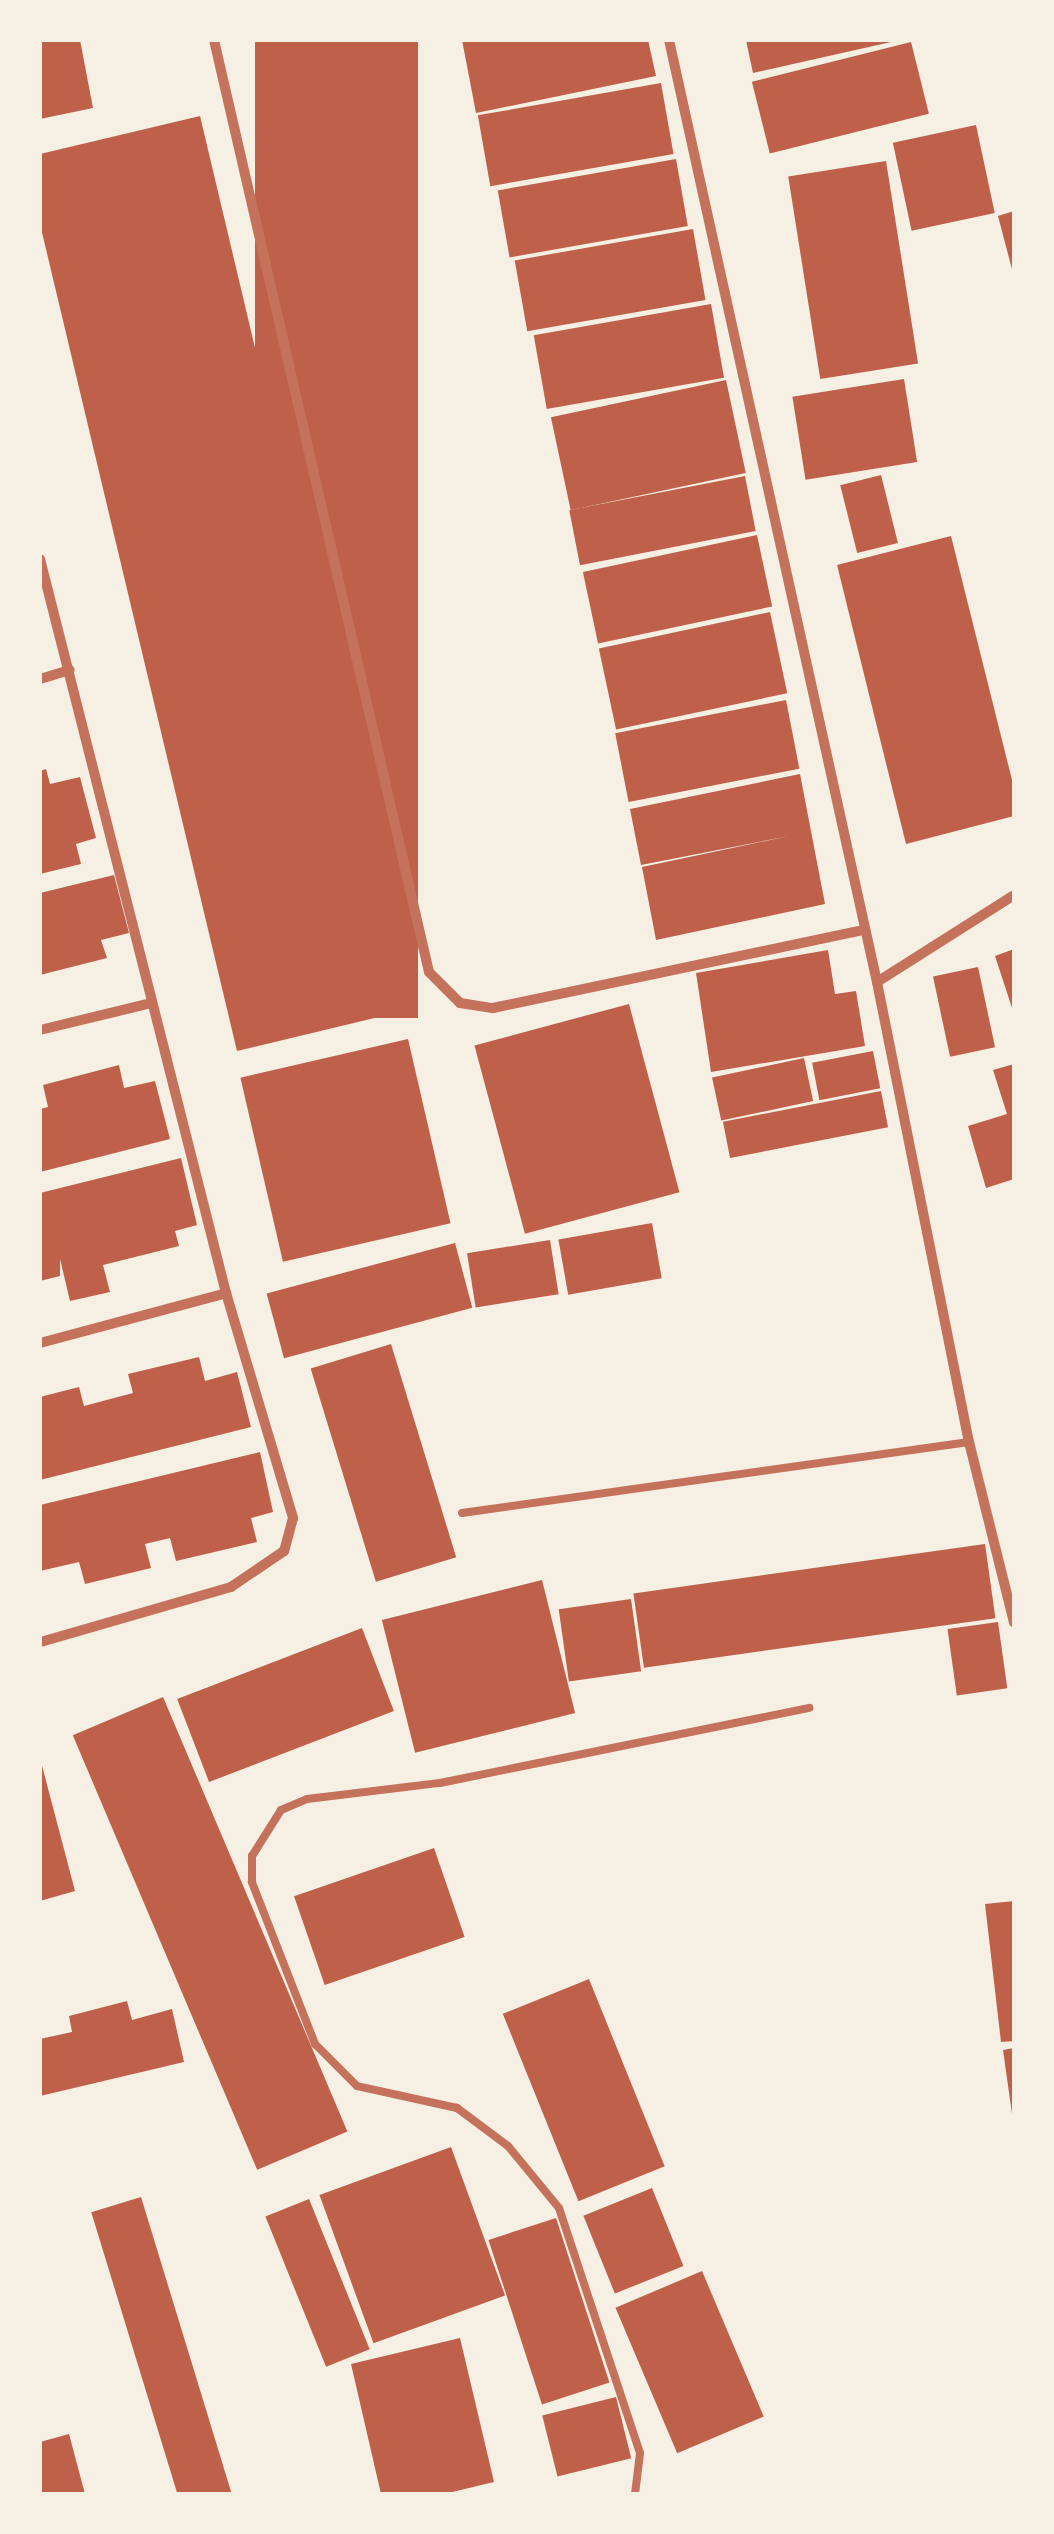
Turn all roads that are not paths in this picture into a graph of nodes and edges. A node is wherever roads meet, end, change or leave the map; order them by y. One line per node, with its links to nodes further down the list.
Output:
1 (214, 40): 7 (street)
2 (668, 40): 7 (street)
3 (40, 559): 4 (street)
4 (70, 670): 5 (street); 9 (street)
5 (40, 679)
6 (1014, 895): 8 (street)
7 (864, 930): 8 (street)
8 (877, 982): 13 (street)
9 (152, 1003): 10 (street); 11 (street)
10 (40, 1030)
11 (226, 1292): 12 (street); 16 (street)
12 (40, 1344)
13 (969, 1442): 14 (lane); 15 (street)
14 (462, 1513)
15 (1014, 1622)
16 (40, 1642)
17 (809, 1708): 18 (lane)
18 (635, 2494)

